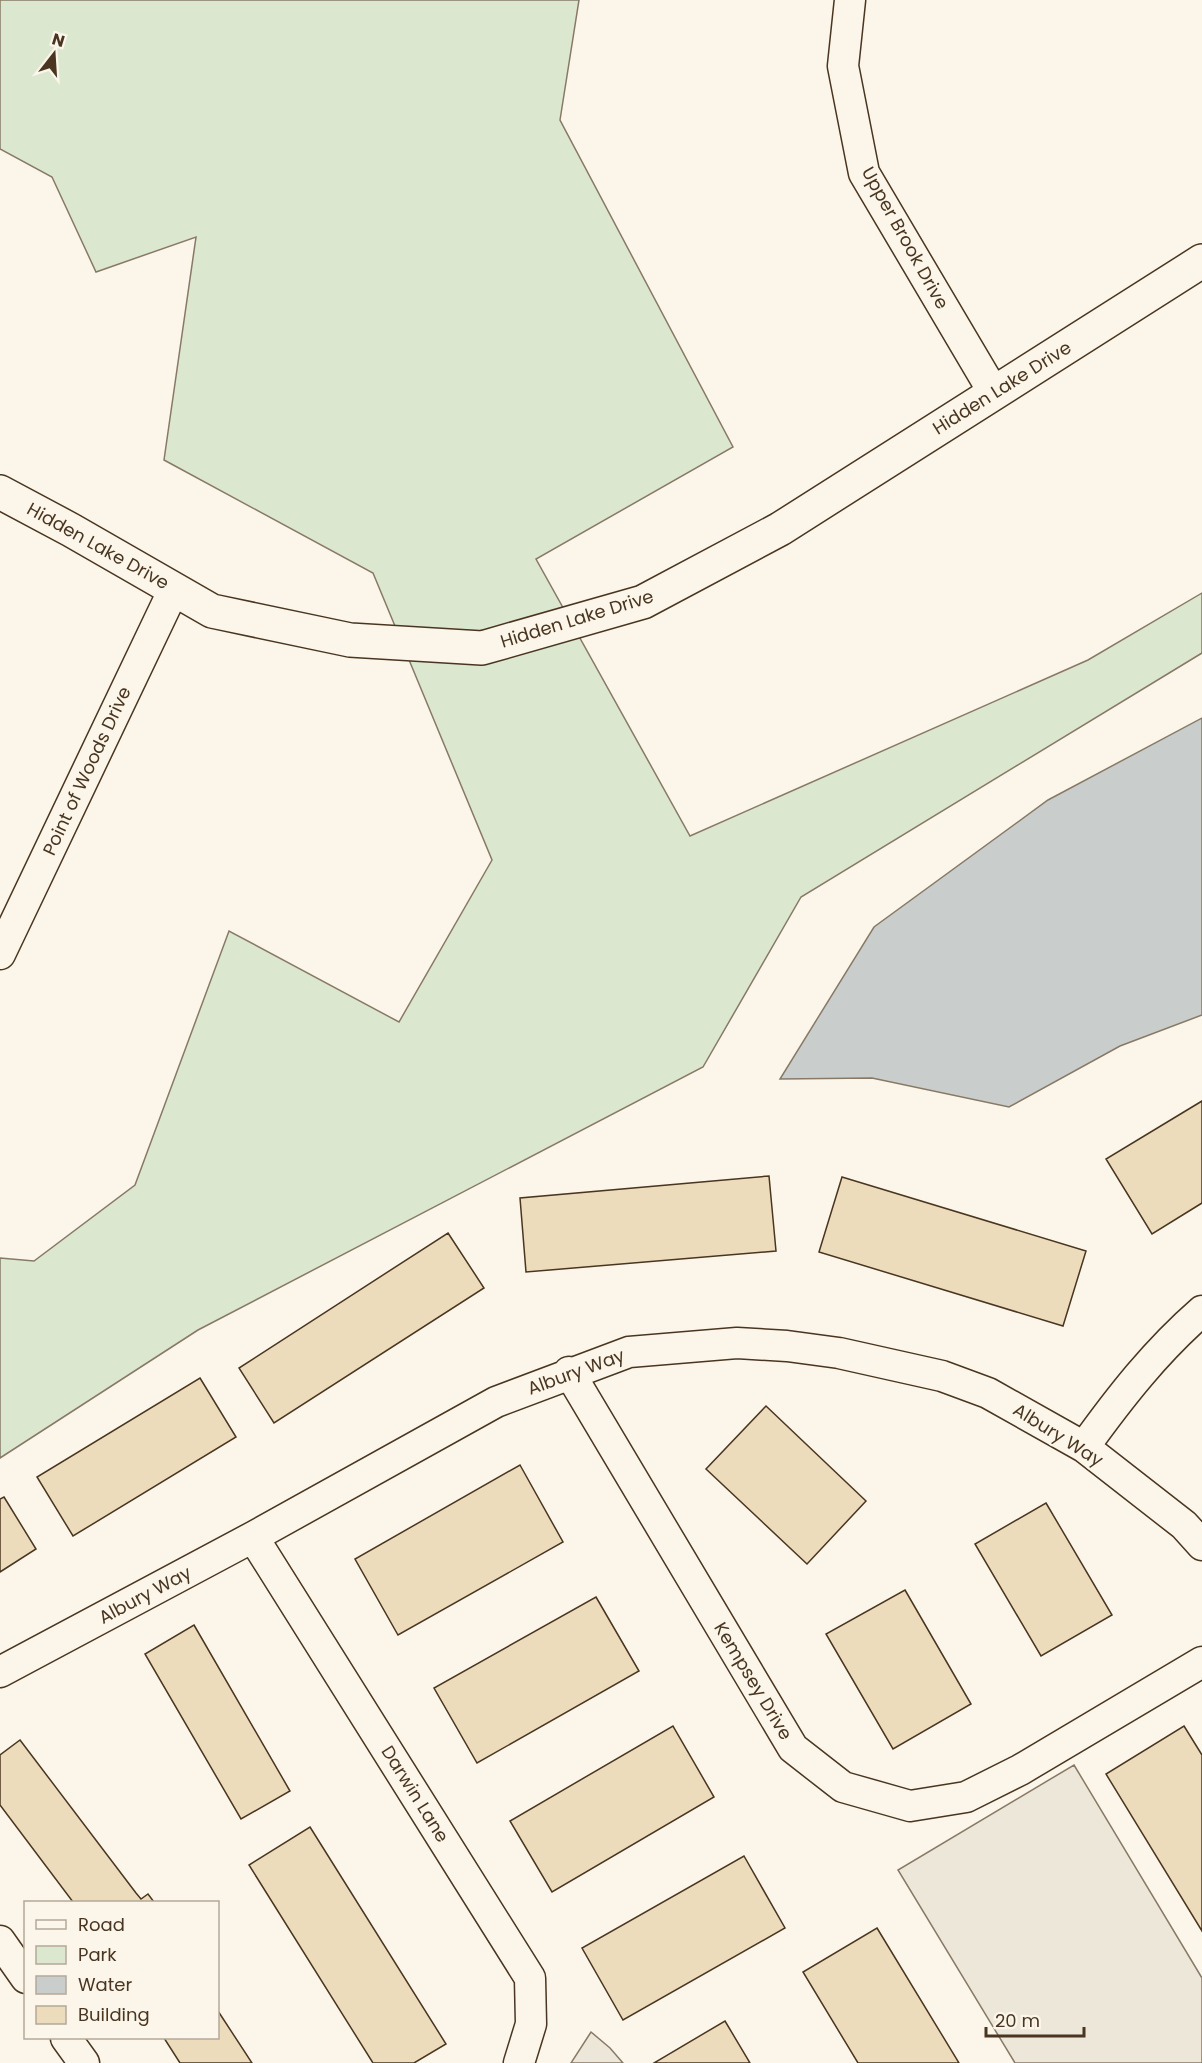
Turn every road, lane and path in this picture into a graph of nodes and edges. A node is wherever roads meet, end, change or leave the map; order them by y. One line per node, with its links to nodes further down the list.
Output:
1 (850, 0): 3 (street, Upper Brook Drive)
2 (1202, 261): 3 (street, Hidden Lake Drive)
3 (994, 393): 5 (street, Hidden Lake Drive)
4 (0, 492): 5 (street, Hidden Lake Drive)
5 (174, 589): 6 (street, Point of Woods Drive)
6 (0, 954)
7 (1202, 1311): 9 (street)
8 (569, 1372): 9 (street, Albury Way); 10 (street, Albury Way); 12 (street, Kempsey Drive)
9 (1084, 1447): 11 (street, Albury Way)
10 (253, 1537): 13 (street, Albury Way); 18 (street, Darwin Lane)
11 (1202, 1545)
12 (1202, 1662)
13 (0, 1672)
14 (0, 1941): 15 (street)
15 (24, 1975)
16 (67, 2039): 17 (street)
17 (84, 2063)
18 (519, 2063)

